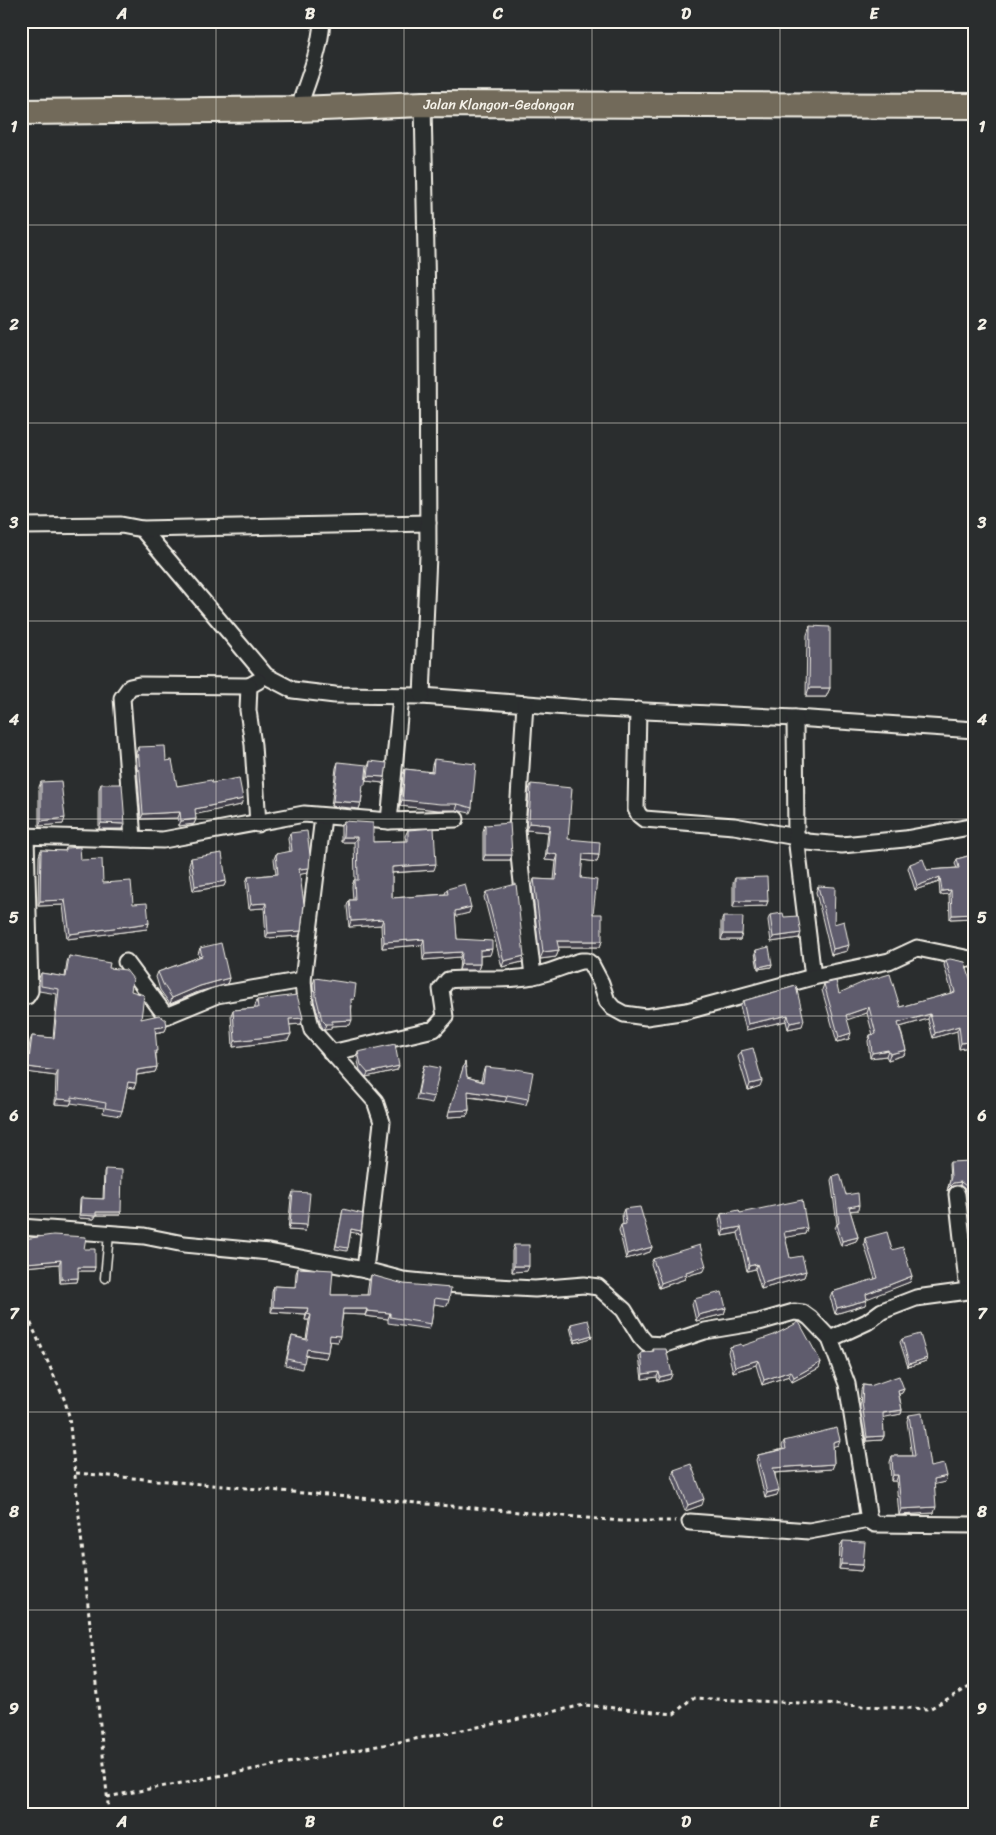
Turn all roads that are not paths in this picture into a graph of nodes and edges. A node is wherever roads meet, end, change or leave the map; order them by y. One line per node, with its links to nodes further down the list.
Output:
1 (322, 21): 4 (street)
2 (422, 104): 3 (main road, Jalan Klangon-Gedongan); 4 (main road, Jalan Klangon-Gedongan); 6 (street)
3 (975, 106)
4 (298, 109): 5 (main road, Jalan Klangon-Gedongan)
5 (21, 112)
6 (428, 523): 8 (street); 12 (street)
7 (21, 526): 8 (street)
8 (142, 529): 9 (street)
9 (266, 676): 10 (street); 11 (street)
10 (249, 686): 20 (street); 24 (street)
11 (401, 696): 12 (street); 19 (street)
12 (422, 696): 13 (street)
13 (525, 704): 14 (street); 27 (street)
14 (638, 710): 15 (street); 23 (street)
15 (795, 718): 16 (street); 23 (street)
16 (975, 730)
17 (323, 817): 19 (street); 20 (street); 29 (street)
18 (456, 819): 19 (street)
19 (389, 821)
20 (258, 824): 24 (street)
21 (975, 826): 23 (street)
22 (24, 836): 24 (street); 30 (street)
23 (796, 837): 28 (street)
24 (133, 840)
25 (975, 960): 28 (street)
26 (126, 962): 29 (street)
27 (533, 976): 28 (street); 31 (street)
28 (813, 977)
29 (303, 980): 31 (street)
30 (21, 998)
31 (331, 1053): 35 (street)
32 (957, 1194): 37 (street)
33 (21, 1227): 34 (street)
34 (109, 1234): 35 (street); 36 (lane)
35 (365, 1270): 38 (street)
36 (105, 1278)
37 (971, 1290): 38 (street)
38 (830, 1339): 39 (street)
39 (869, 1520): 40 (street); 41 (street)
40 (690, 1522)
41 (975, 1525)

